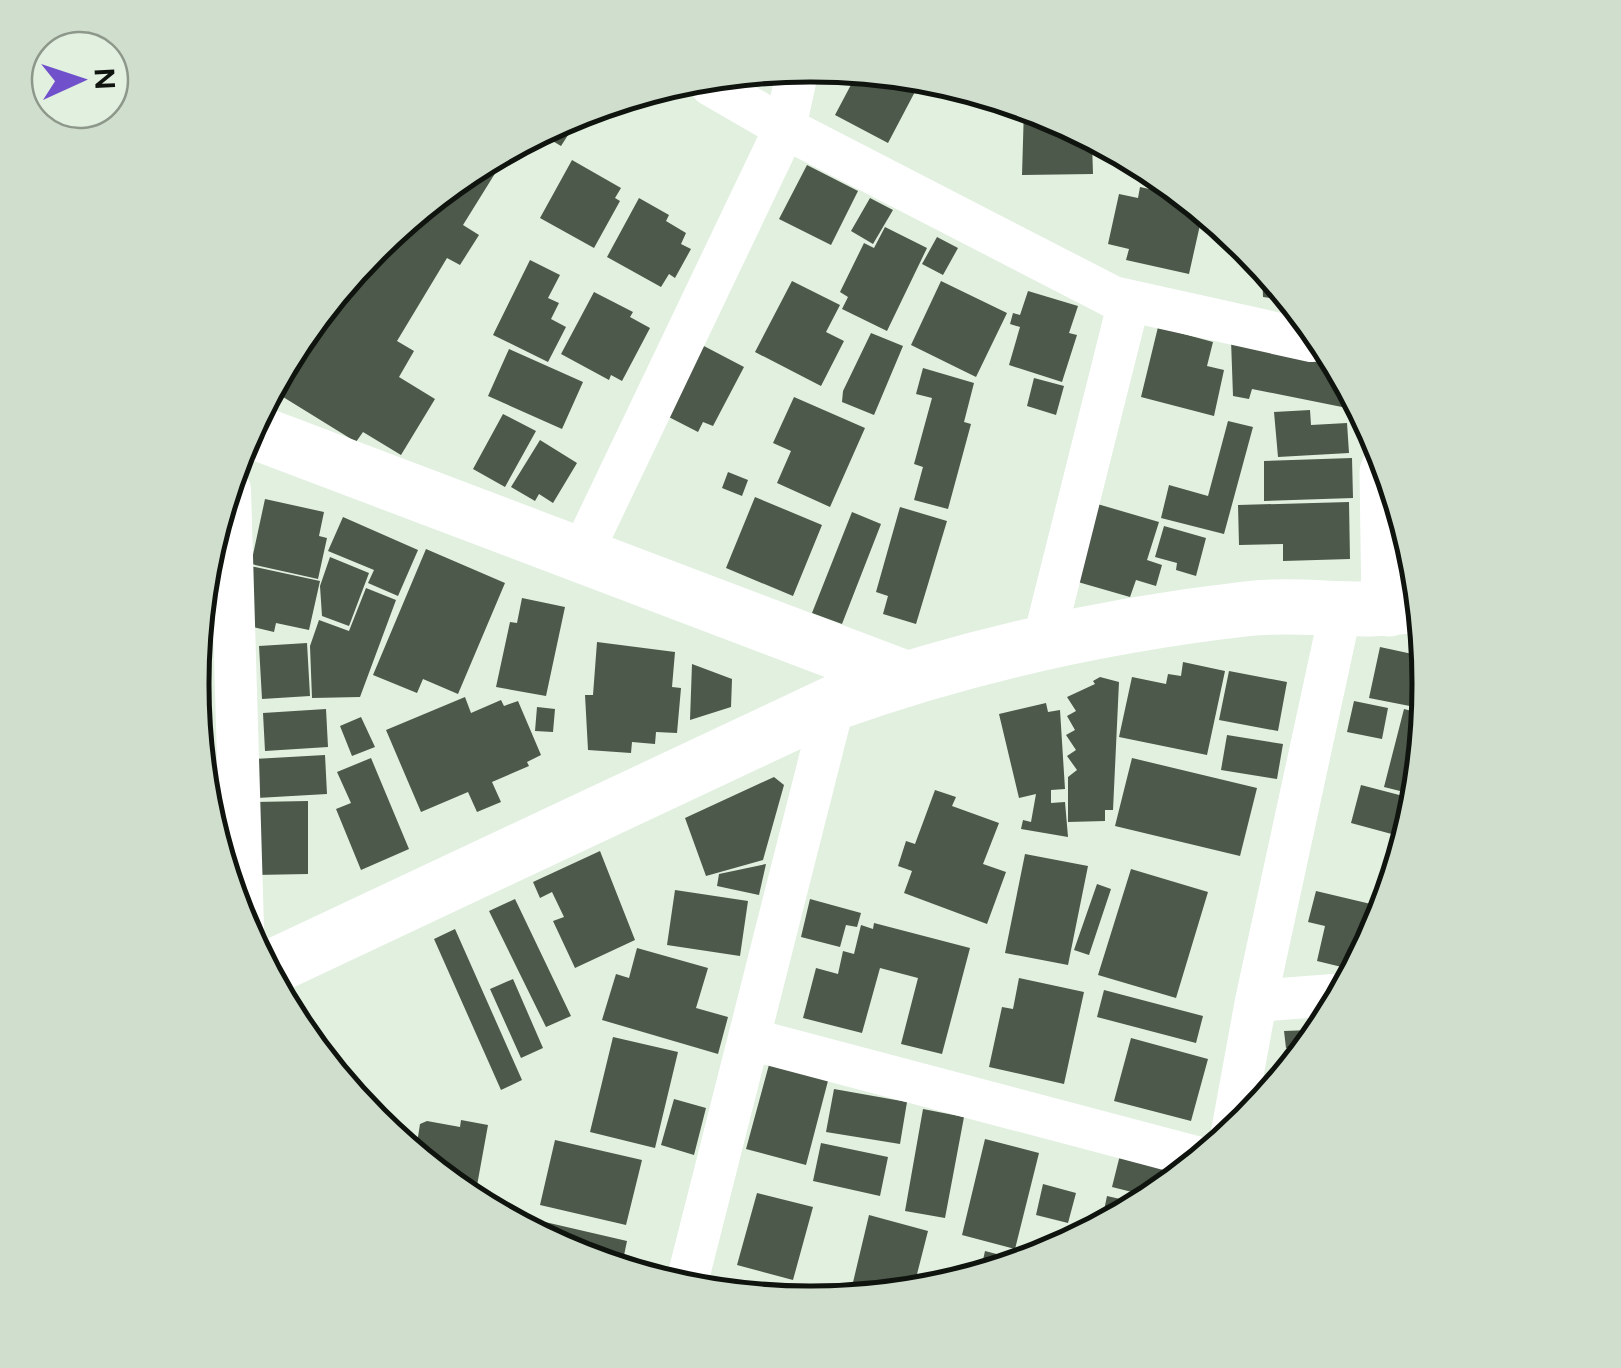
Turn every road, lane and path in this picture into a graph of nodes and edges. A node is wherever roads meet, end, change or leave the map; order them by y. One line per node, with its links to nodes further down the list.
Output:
1 (795, 83): 3 (street)
2 (719, 90): 3 (street)
3 (785, 128): 4 (street); 9 (street)
4 (1128, 301): 5 (street); 11 (street)
5 (1303, 339)
6 (263, 435): 9 (street)
7 (1386, 510): 10 (street)
8 (231, 522): 14 (street)
9 (581, 555): 12 (street)
10 (1381, 608): 11 (street); 17 (street)
11 (1043, 643): 12 (street)
12 (905, 678): 13 (street)
13 (834, 703): 15 (street); 18 (street)
14 (242, 878)
15 (279, 964)
16 (1324, 997): 17 (street)
17 (1256, 1001): 19 (street)
18 (750, 1039): 20 (street); 21 (street)
19 (1236, 1109)
20 (1185, 1154)
21 (689, 1273)

